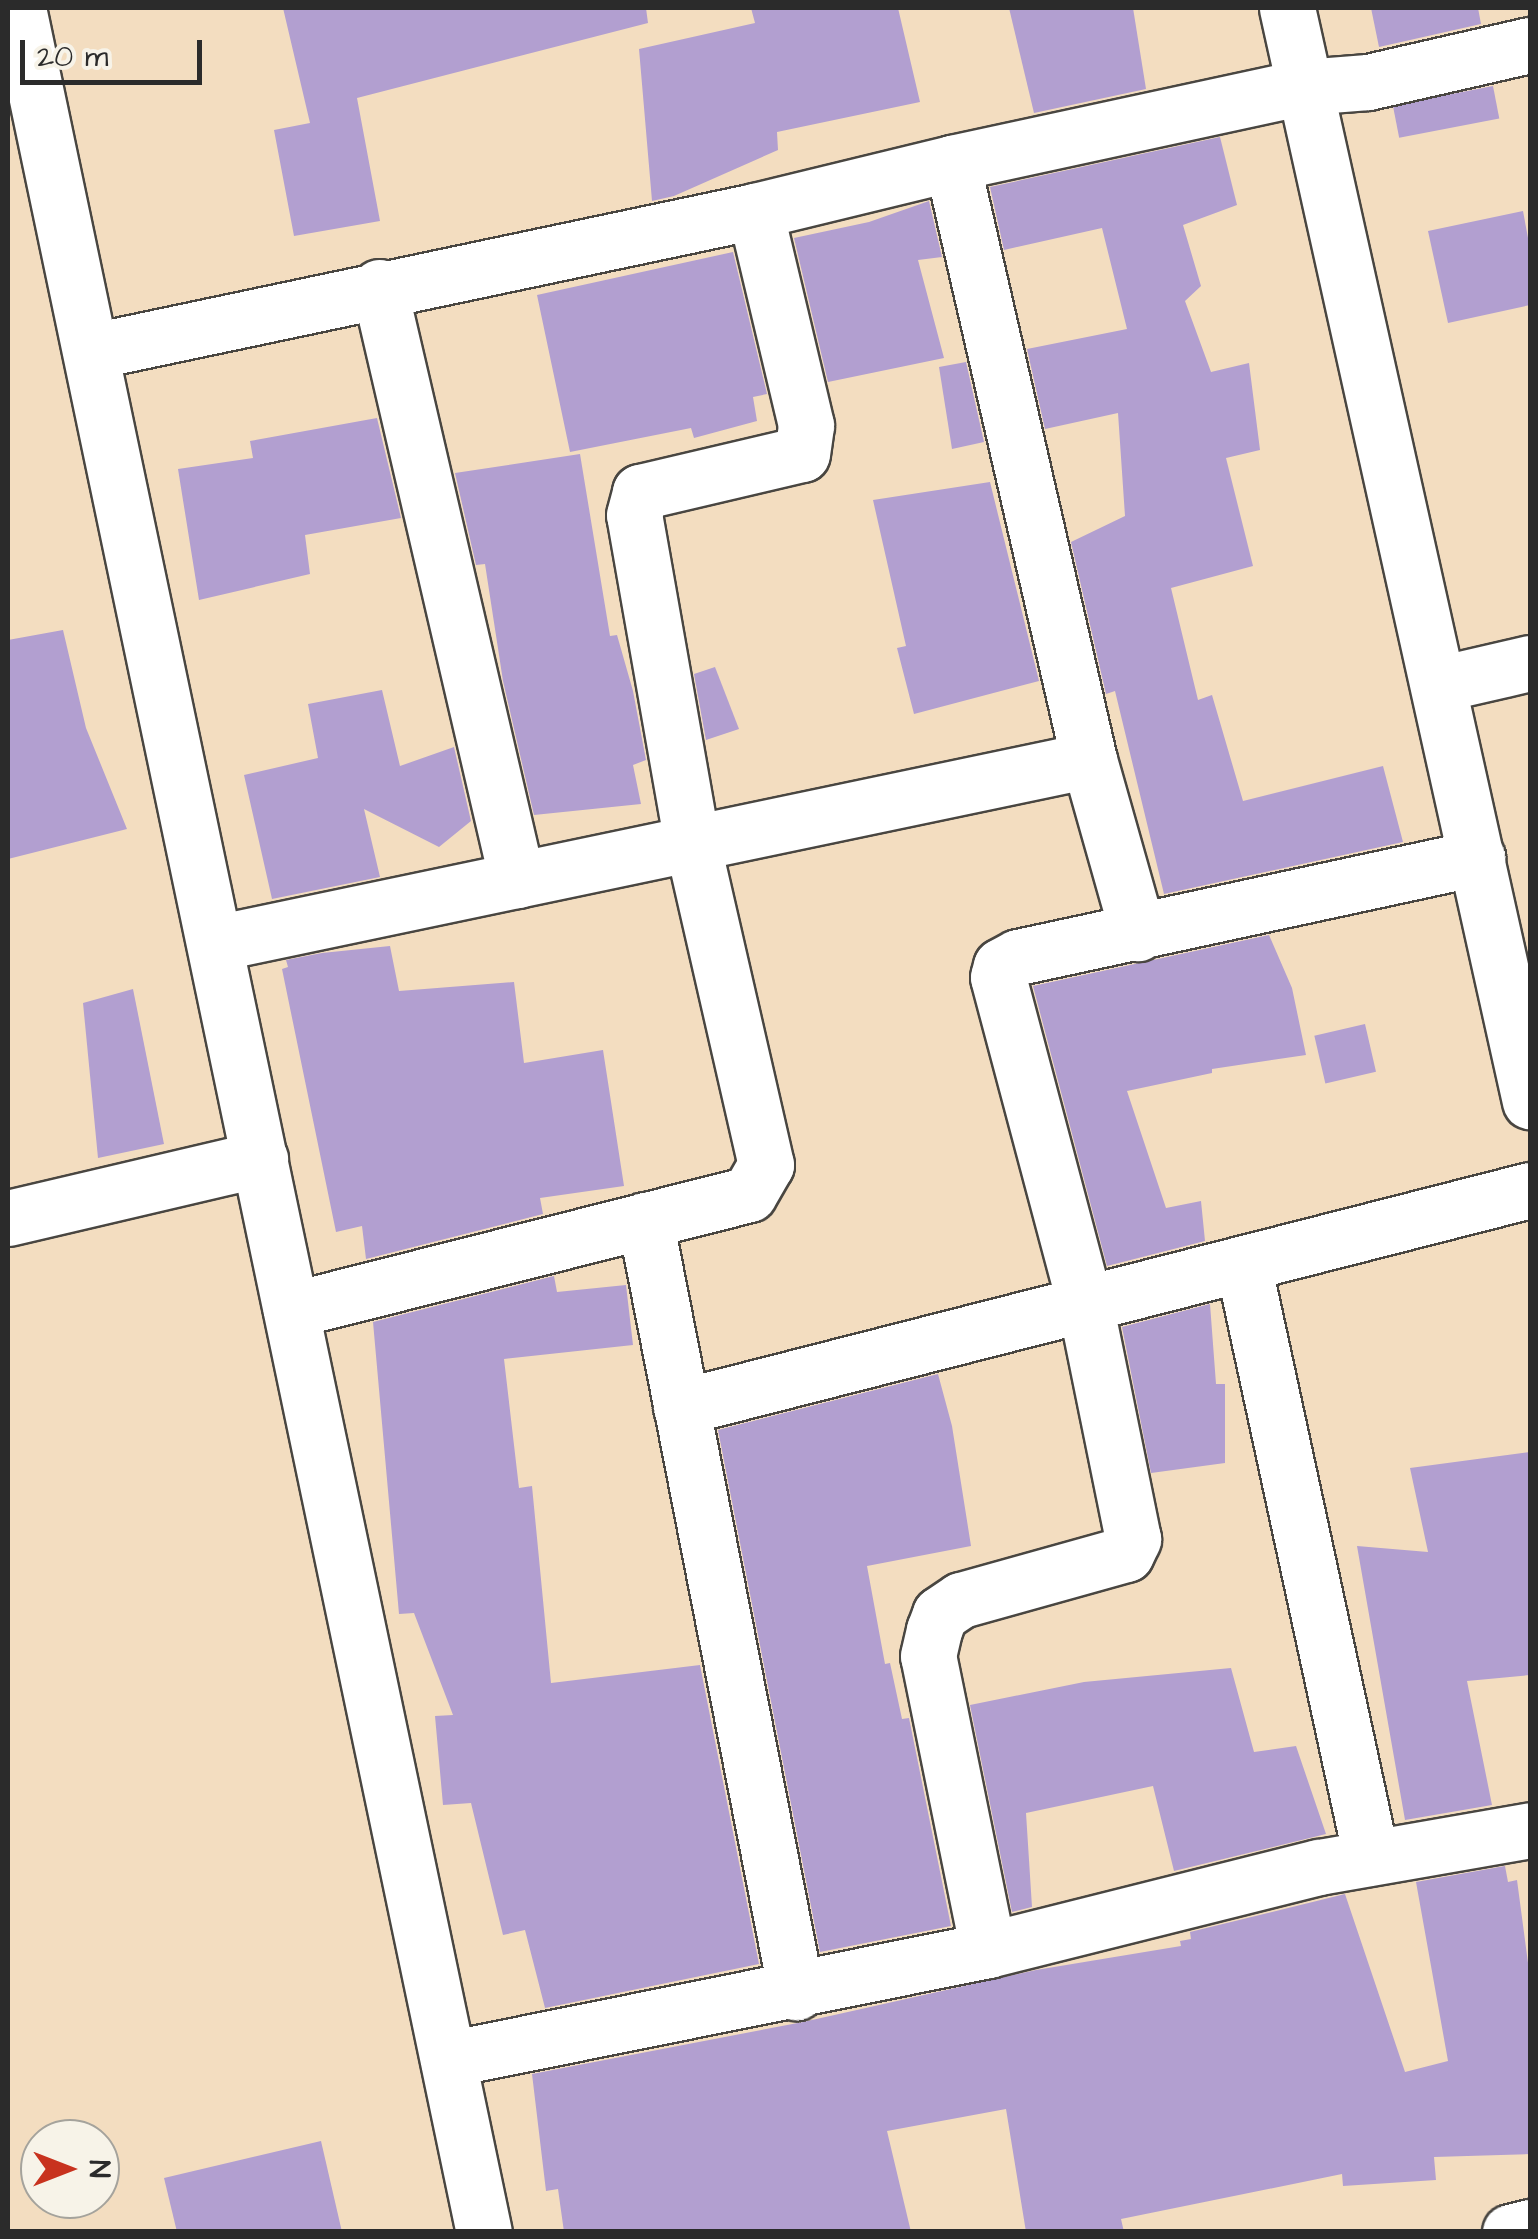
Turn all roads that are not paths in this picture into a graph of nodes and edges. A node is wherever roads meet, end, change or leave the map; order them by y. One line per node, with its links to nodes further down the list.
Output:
1 (18, 8): 8 (street)
2 (1287, 8): 4 (street)
3 (1530, 45): 4 (street)
4 (1304, 87): 5 (street); 10 (street)
5 (952, 163): 6 (street); 11 (street)
6 (755, 211): 7 (street); 12 (street)
7 (379, 287): 8 (street); 14 (street)
8 (93, 351): 16 (street)
9 (1530, 663): 10 (street)
10 (1439, 684): 13 (street)
11 (1089, 760): 12 (street); 15 (street)
12 (692, 843): 14 (street); 22 (street)
13 (1477, 858): 15 (street); 17 (street)
14 (516, 880): 16 (street)
15 (1138, 933): 24 (street)
16 (216, 944): 19 (street)
17 (1524, 1035): 18 (street)
18 (1530, 1101)
19 (260, 1159): 21 (street); 25 (street)
20 (1530, 1190): 23 (street)
21 (8, 1218)
22 (645, 1220): 25 (street); 26 (street)
23 (1243, 1264): 24 (street); 28 (street)
24 (1085, 1304): 26 (street); 29 (street)
25 (291, 1310): 31 (street)
26 (681, 1407): 30 (street)
27 (1530, 1830): 28 (street)
28 (1371, 1856): 29 (street)
29 (988, 1950): 30 (street)
30 (796, 1992): 31 (street)
31 (448, 2058): 33 (street)
32 (1530, 2227): 34 (street)
33 (484, 2232)
34 (1510, 2232)

